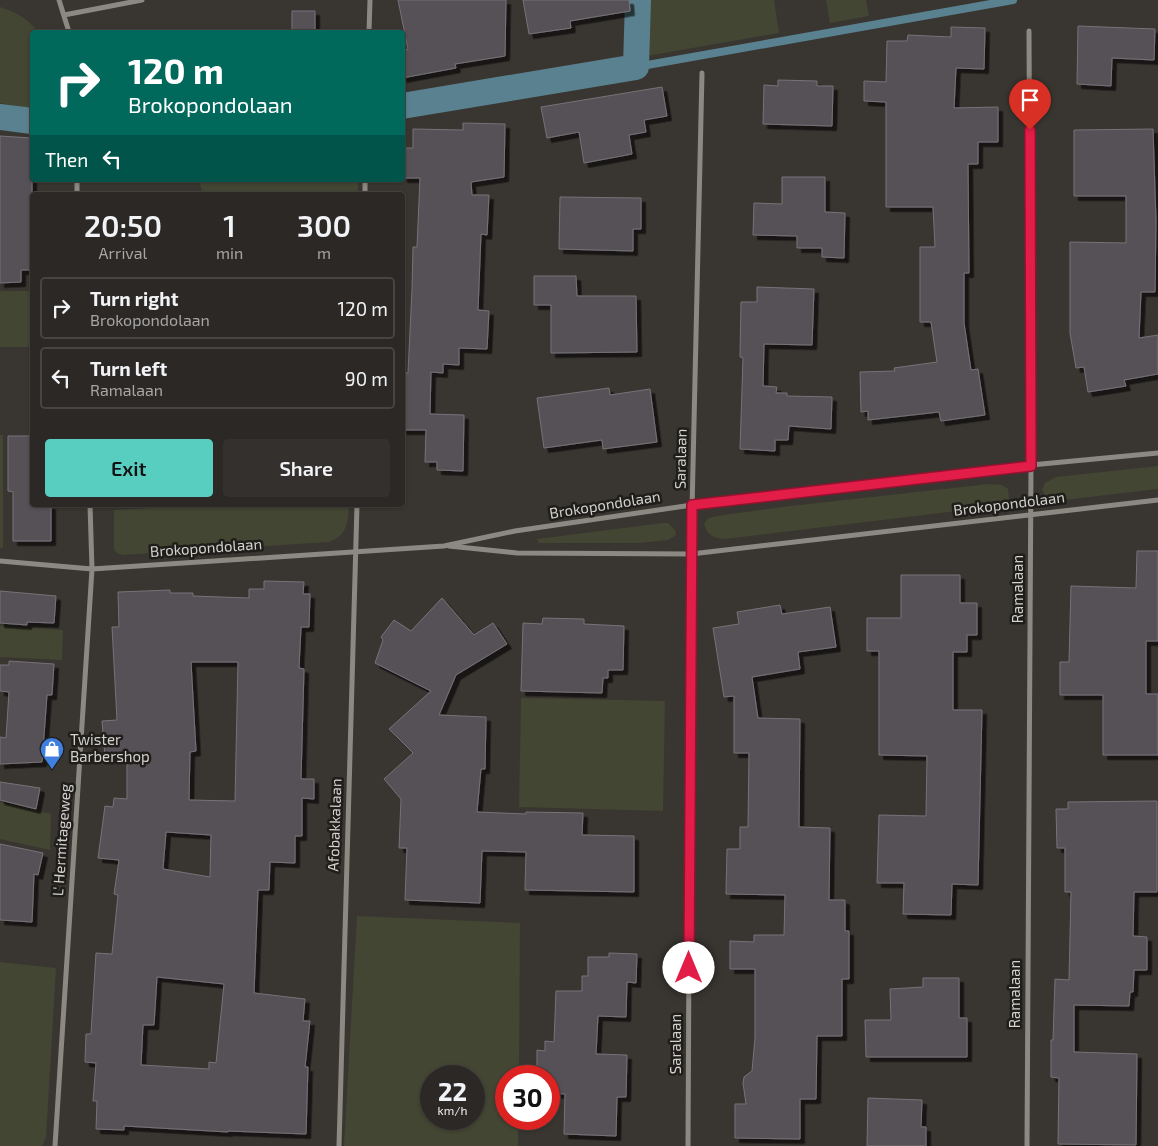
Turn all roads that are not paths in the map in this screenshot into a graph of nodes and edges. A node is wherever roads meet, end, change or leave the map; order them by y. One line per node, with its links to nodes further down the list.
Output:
1 (59, 0): 4 (street)
2 (142, 0): 4 (street)
3 (370, 0): 6 (street)
4 (64, 15): 5 (street)
5 (68, 30)
6 (369, 30)
7 (1029, 31): 10 (street, Ramalaan)
8 (702, 73): 12 (street, Saralaan)
9 (1158, 453): 10 (street, Brokopondolaan)
10 (1031, 466): 12 (street, Brokopondolaan); 15 (street, Ramalaan)
11 (1158, 500): 15 (street, Brokopondolaan)
12 (692, 505): 16 (street, Brokopondolaan); 18 (street, Saralaan)
13 (90, 507): 20 (street, L' Hermitageweg)
14 (357, 507): 17 (street, Afobakkalaan)
15 (1030, 514): 18 (street, Brokopondolaan); 24 (street, Ramalaan)
16 (444, 546): 17 (street, Brokopondolaan); 18 (street, Brokopondolaan)
17 (356, 550): 20 (street, Brokopondolaan); 22 (street, Afobakkalaan)
18 (691, 554): 23 (street, Saralaan)
19 (0, 561): 20 (street, Brokopondolaan)
20 (92, 568): 21 (street, L' Hermitageweg)
21 (55, 1146)
22 (339, 1146)
23 (688, 1146)
24 (1027, 1146)

